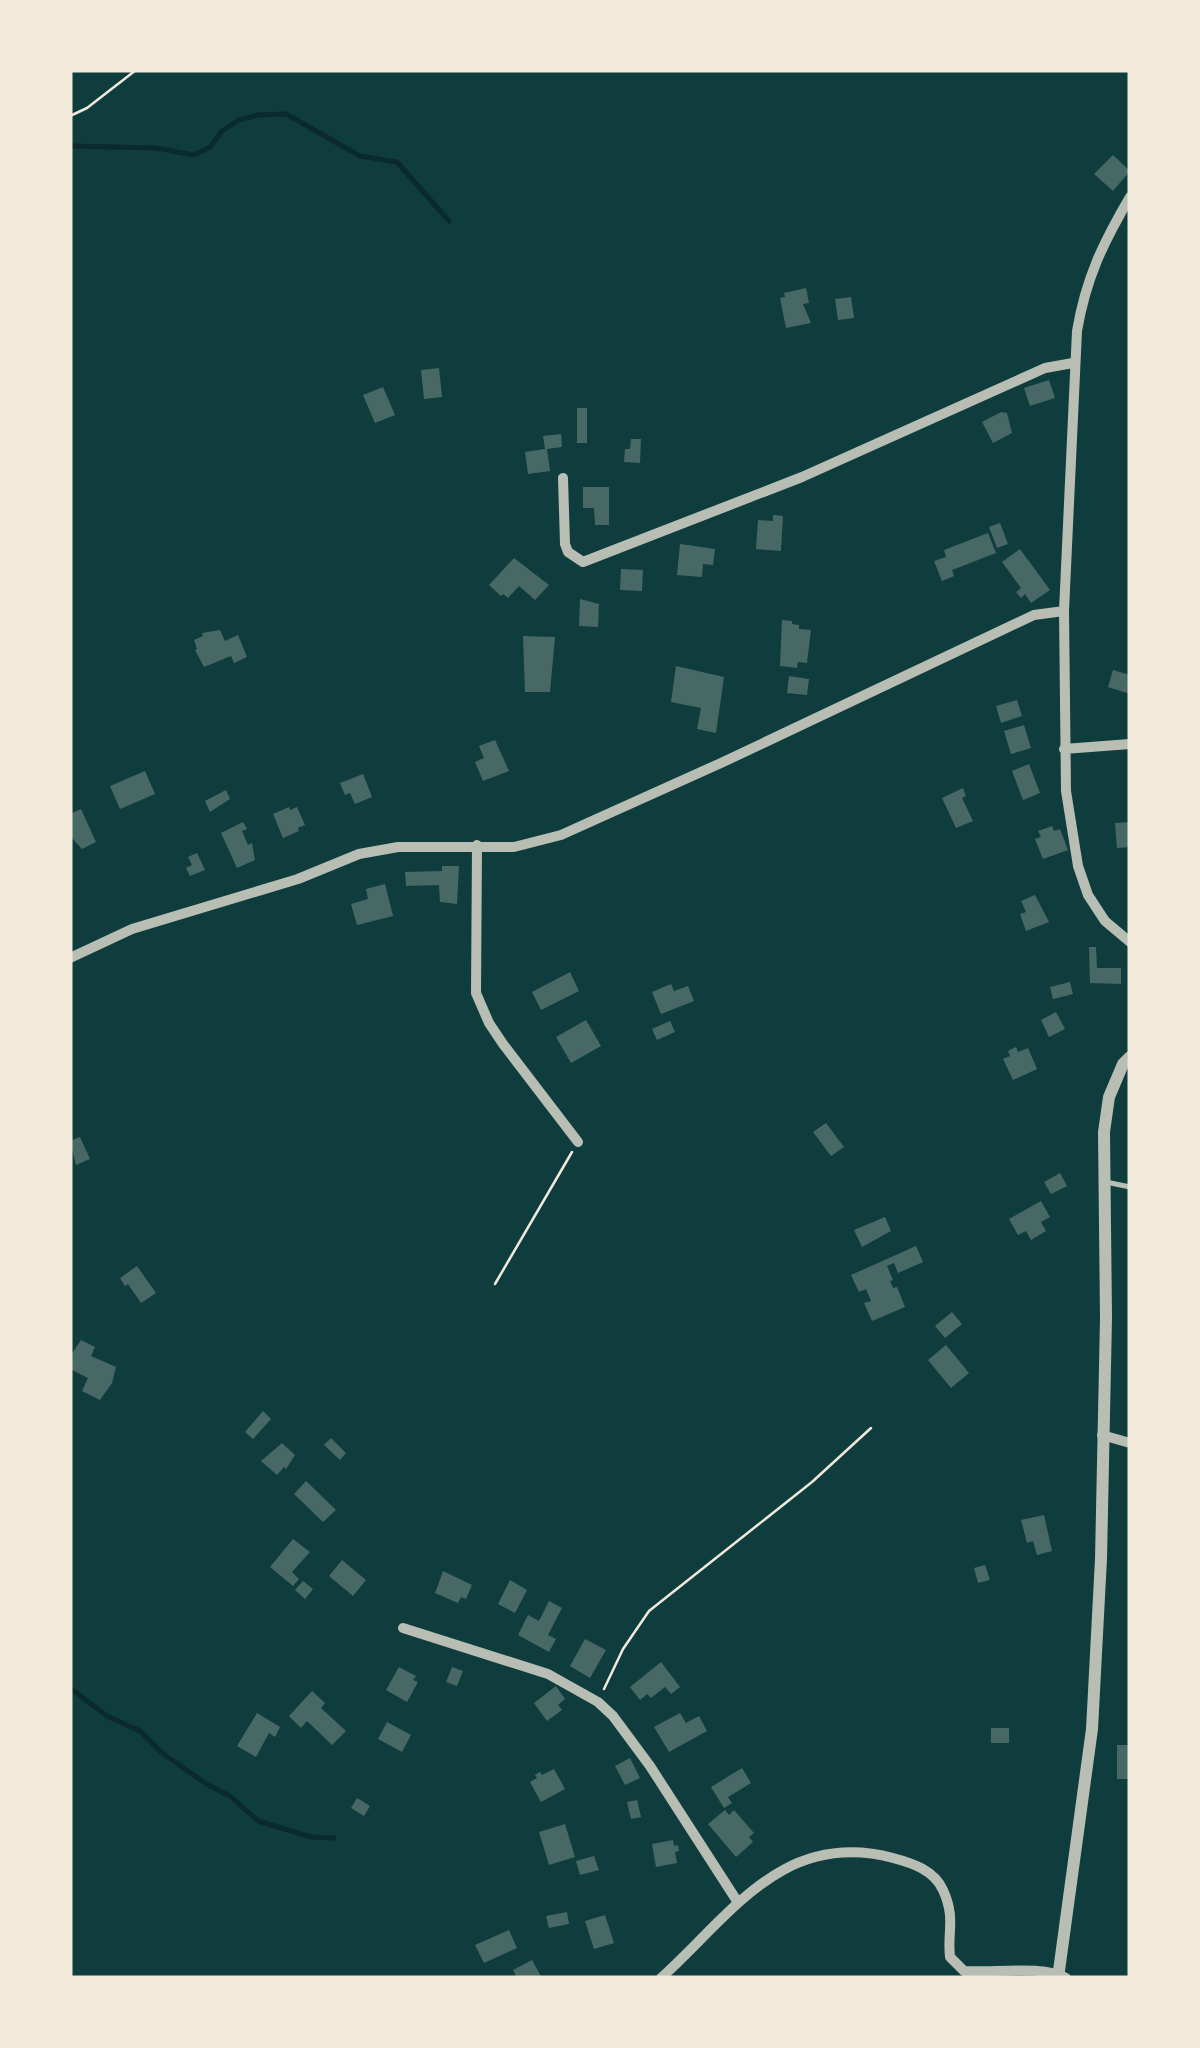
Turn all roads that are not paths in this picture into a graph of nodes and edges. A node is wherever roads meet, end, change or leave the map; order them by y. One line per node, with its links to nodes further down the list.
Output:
1 (1130, 197): 2 (street)
2 (1073, 363): 3 (street); 4 (street)
3 (563, 478)
4 (1064, 611): 6 (street); 7 (street)
5 (1130, 744): 6 (street)
6 (1064, 749): 8 (street)
7 (476, 845): 9 (street); 11 (street)
8 (1130, 942)
9 (70, 958)
10 (1130, 1056): 12 (street)
11 (578, 1142)
12 (1103, 1181): 13 (lane); 14 (street)
13 (1130, 1187)
14 (1102, 1435): 15 (street); 18 (street)
15 (1130, 1443)
16 (403, 1628): 17 (street)
17 (737, 1901): 18 (street); 19 (street)
18 (1061, 1976)
19 (660, 1978)

